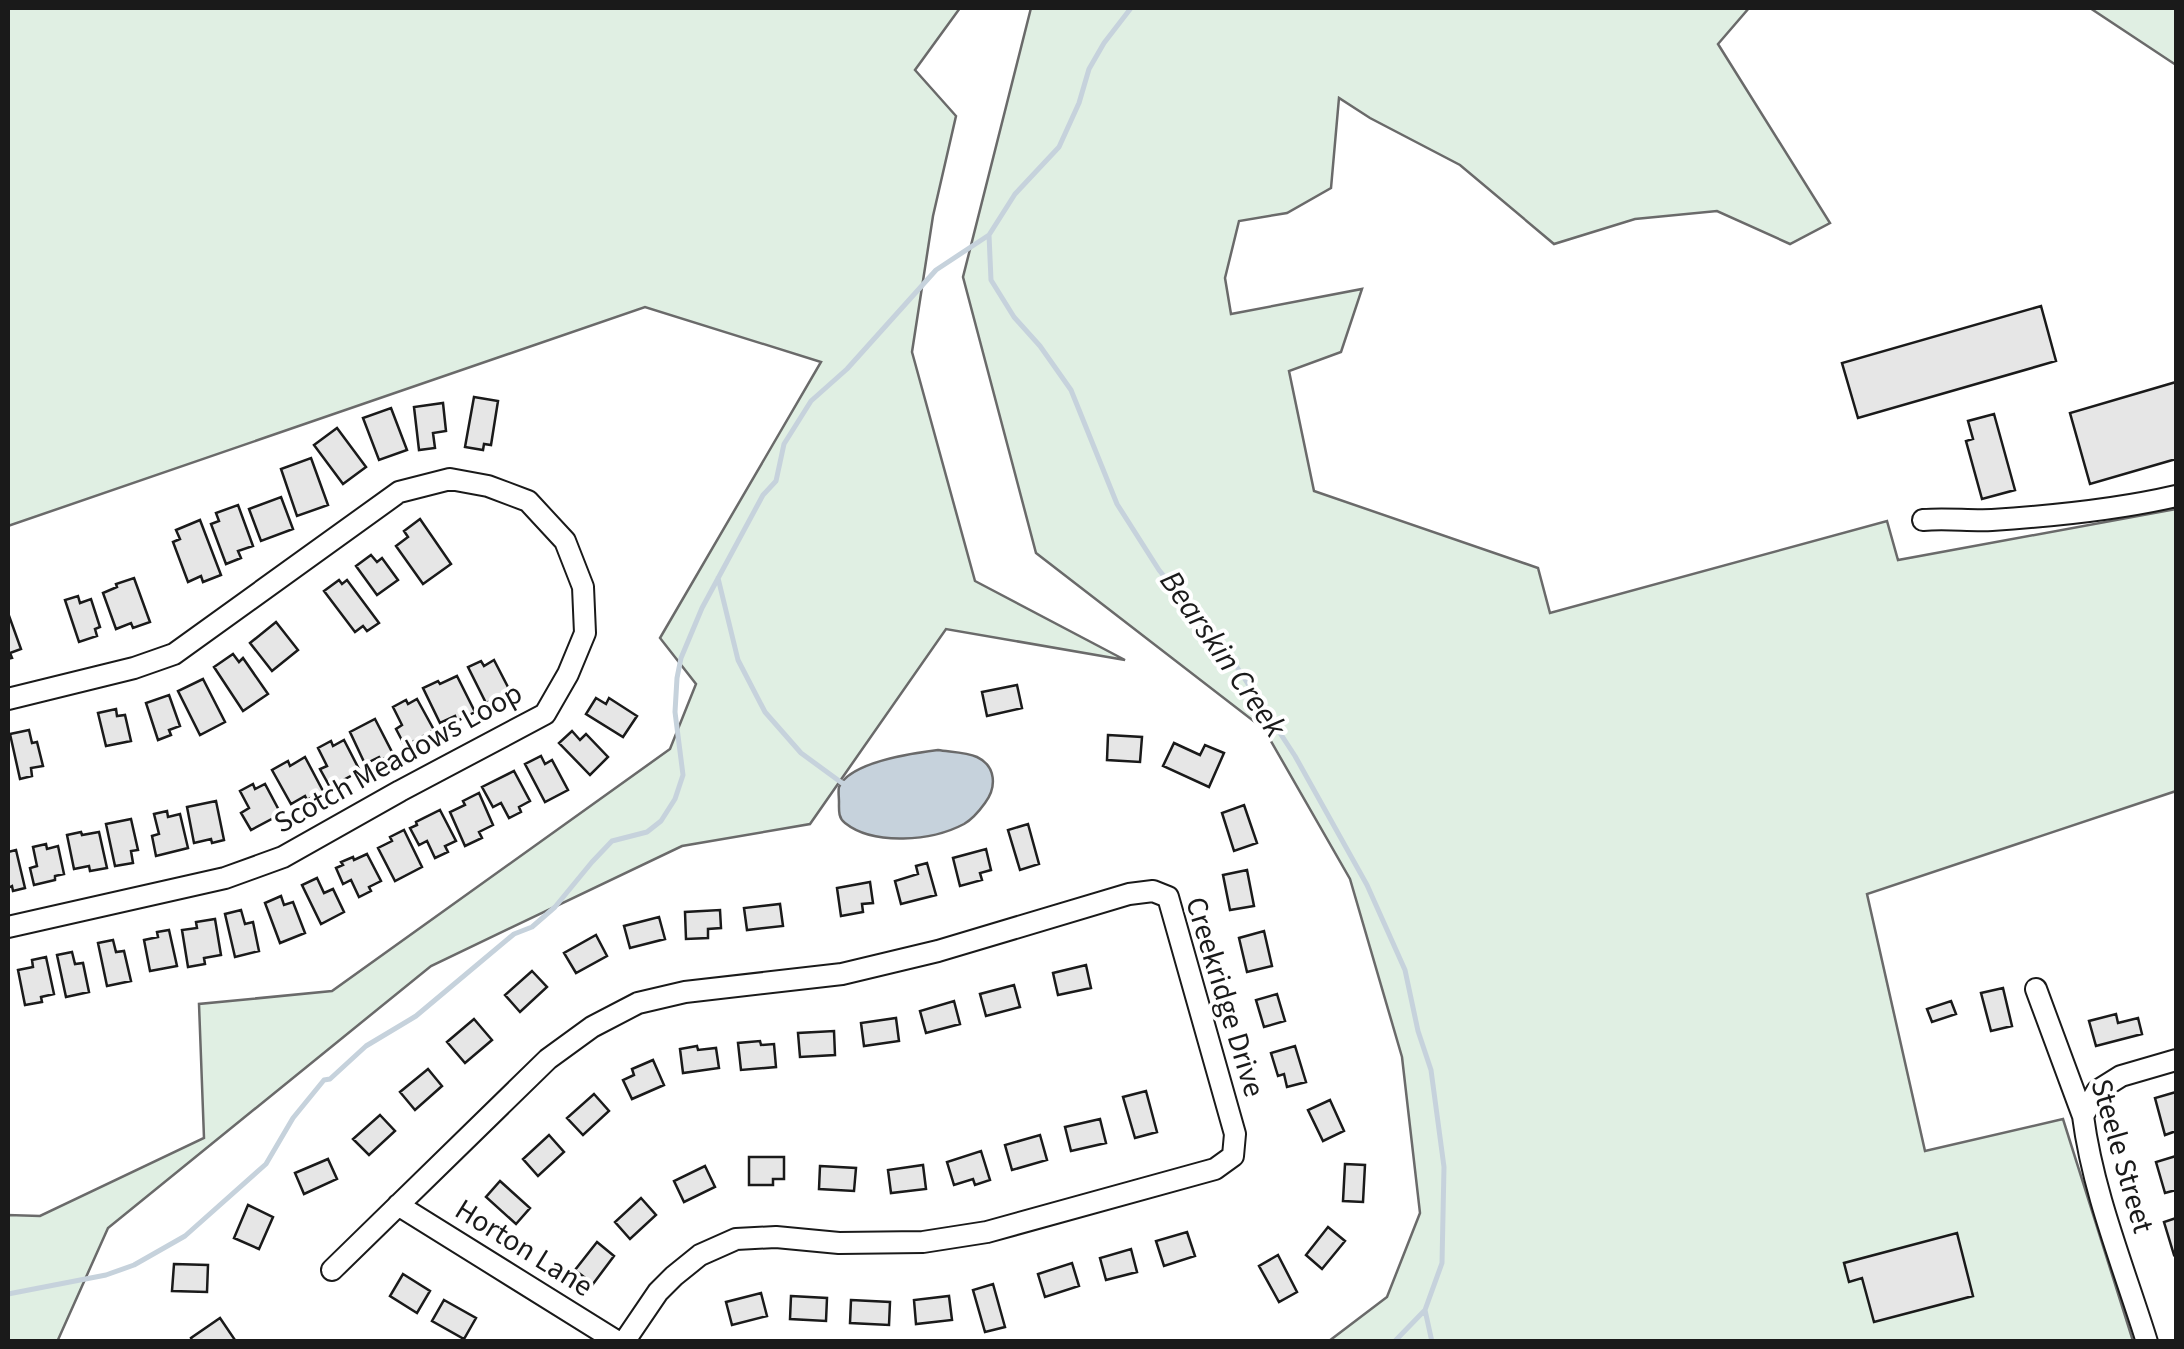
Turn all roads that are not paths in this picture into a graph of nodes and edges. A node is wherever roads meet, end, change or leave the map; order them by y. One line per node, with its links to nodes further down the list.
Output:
1 (2176, 496): 2 (street)
2 (1922, 520)
3 (8, 699): 4 (street, Scotch Meadows Loop)
4 (8, 927)
5 (2036, 989): 7 (street, Steele Street)
6 (2176, 1060): 7 (street)
7 (2083, 1116): 11 (street, Steele Street)
8 (398, 1205): 9 (street, Creekridge Drive); 10 (street, Horton Lane); 10 (street, Creekridge Drive)
9 (332, 1270)
10 (621, 1342)
11 (2147, 1342)

